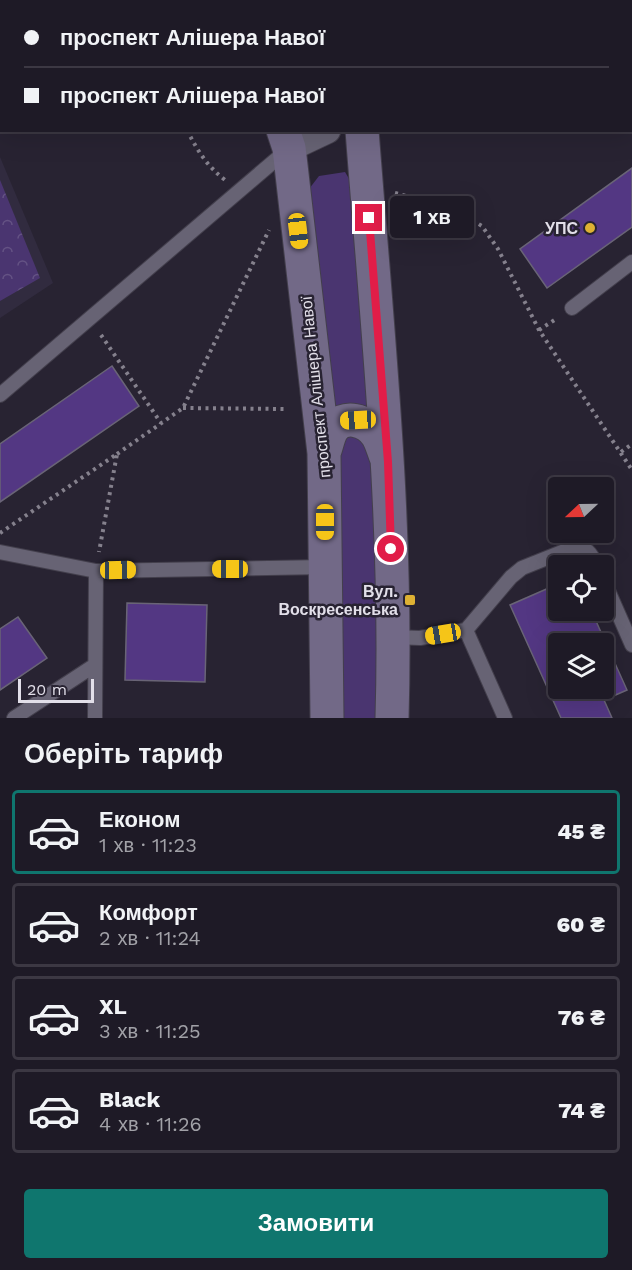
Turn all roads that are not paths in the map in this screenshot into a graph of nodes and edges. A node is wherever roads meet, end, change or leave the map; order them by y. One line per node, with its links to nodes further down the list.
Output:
1 (318, 132): 3 (street)
2 (362, 132): 8 (street)
3 (286, 139): 6 (lane); 7 (street, проспект Алішера Навої)
4 (632, 262): 5 (lane)
5 (572, 308)
6 (0, 395)
7 (324, 453): 8 (street); 13 (street, проспект Алішера Навої)
8 (388, 462): 17 (street)
9 (0, 552): 14 (lane)
10 (555, 555): 11 (lane)
11 (592, 555)
12 (548, 557): 16 (lane)
13 (325, 567): 14 (lane); 23 (street, проспект Алішера Навої)
14 (96, 571): 19 (lane)
15 (614, 604): 18 (lane)
16 (466, 630): 17 (lane); 24 (lane)
17 (394, 637): 20 (street)
18 (632, 645)
19 (95, 665): 21 (lane); 22 (lane)
20 (393, 714)
21 (14, 718)
22 (95, 718)
23 (327, 718)
24 (505, 718)

